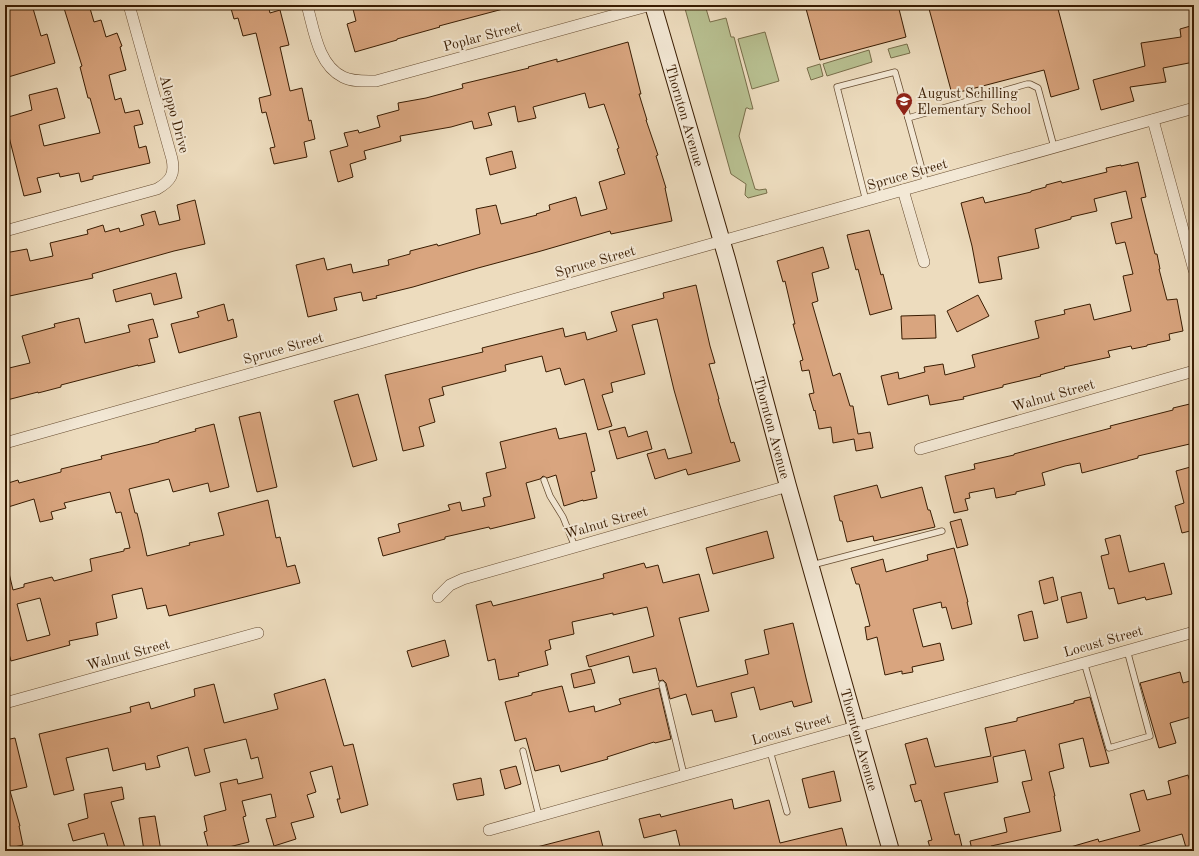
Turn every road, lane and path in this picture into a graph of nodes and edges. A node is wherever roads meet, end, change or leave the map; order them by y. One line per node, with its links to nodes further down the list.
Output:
1 (129, 5): 11 (street, Aleppo Drive)
2 (307, 5): 3 (street, Poplar Street)
3 (652, 5): 12 (main road, Thornton Avenue)
4 (1194, 108): 6 (street, Spruce Street)
5 (908, 118): 7 (lane); 8 (lane); 10 (lane)
6 (1154, 120): 7 (street, Spruce Street); 14 (street)
7 (1054, 147): 8 (street, Spruce Street)
8 (926, 184): 9 (street, Spruce Street)
9 (903, 190): 10 (street, Spruce Street); 13 (street)
10 (866, 201): 12 (street, Spruce Street)
11 (5, 231)
12 (722, 241): 16 (street, Spruce Street); 19 (main road, Thornton Avenue)
13 (924, 262)
14 (1194, 270)
15 (1194, 371): 17 (street, Walnut Street)
16 (5, 443)
17 (920, 449)
18 (544, 480): 21 (lane)
19 (788, 486): 21 (street, Walnut Street); 22 (main road, Thornton Avenue)
20 (942, 531): 22 (lane)
21 (574, 547): 23 (street, Walnut Street)
22 (810, 566): 30 (main road, Thornton Avenue)
23 (438, 597)
24 (1194, 632): 26 (street, Locust Street)
25 (258, 633): 29 (street, Walnut Street)
26 (1127, 650): 27 (street, Locust Street); 27 (lane)
27 (1084, 662): 30 (street, Locust Street)
28 (662, 684): 33 (lane)
29 (5, 703)
30 (856, 727): 32 (street, Locust Street); 37 (main road, Thornton Avenue)
31 (523, 751): 35 (lane)
32 (770, 751): 33 (street, Locust Street); 34 (lane)
33 (684, 775): 35 (street, Locust Street)
34 (787, 812)
35 (539, 816): 36 (street, Locust Street)
36 (489, 830)
37 (891, 851)

